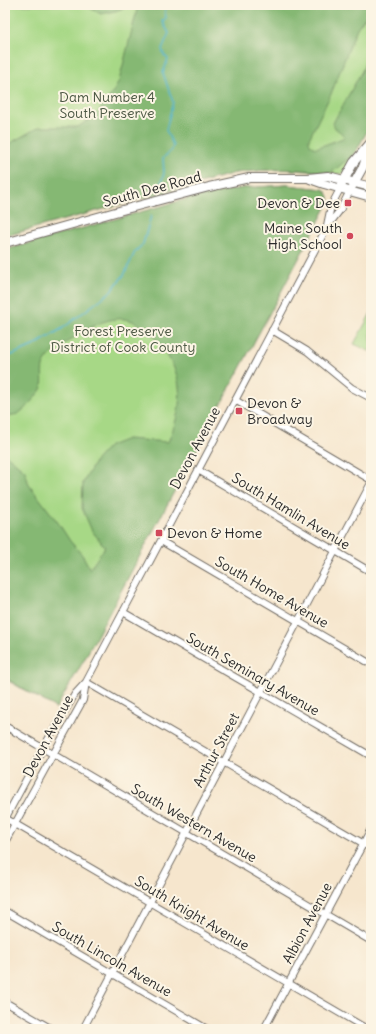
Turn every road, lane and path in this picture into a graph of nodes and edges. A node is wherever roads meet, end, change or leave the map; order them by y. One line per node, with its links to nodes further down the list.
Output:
1 (371, 142): 3 (main road, Devon Avenue); 4 (main road, Devon Avenue)
2 (308, 178): 3 (main road, South Dee Road); 6 (main road, South Dee Road); 10 (main road, South Dee Road)
3 (345, 180): 4 (main road, South Dee Road); 6 (main road, Devon Avenue)
4 (355, 182): 5 (main road, South Dee Road); 7 (main road, Devon Avenue)
5 (371, 187)
6 (340, 189): 7 (main road, South Dee Road); 9 (street, Devon Avenue)
7 (350, 191): 8 (main road, South Dee Road); 9 (street, Devon Avenue)
8 (371, 197)
9 (326, 227): 11 (street, Devon Avenue)
10 (5, 243)
11 (272, 330): 12 (street); 13 (street, Devon Avenue)
12 (371, 398)
13 (235, 400): 14 (street, Devon Avenue); 15 (street)
14 (198, 470): 17 (street, Devon Avenue); 18 (street, South Hamlin Avenue)
15 (371, 480)
16 (371, 483): 18 (street, Arthur Street)
17 (161, 541): 20 (street, Devon Avenue); 21 (street, South Home Avenue)
18 (335, 551): 19 (street, South Hamlin Avenue); 21 (street, Arthur Street)
19 (371, 572)
20 (123, 612): 23 (street, Devon Avenue); 24 (street, South Seminary Avenue)
21 (298, 621): 22 (street, South Home Avenue); 24 (street, Arthur Street)
22 (371, 664)
23 (86, 682): 26 (street, Devon Avenue); 27 (street, Devon Avenue); 29 (street)
24 (261, 692): 28 (street, South Seminary Avenue); 29 (street, Arthur Street)
25 (5, 726): 26 (street, South Western Avenue)
26 (43, 748): 27 (street, South Western Avenue); 30 (street, Devon Avenue)
27 (53, 754): 31 (street, Devon Avenue); 33 (street, South Western Avenue)
28 (371, 756)
29 (224, 762): 33 (street, Arthur Street); 35 (street)
30 (5, 818): 31 (street, South Knight Avenue)
31 (15, 824): 34 (street, Devon Avenue); 37 (street, South Knight Avenue)
32 (371, 829): 35 (street, Albion Avenue)
33 (186, 833): 37 (street, Arthur Street); 39 (street, South Western Avenue)
34 (5, 842)
35 (364, 843): 36 (street); 39 (street, Albion Avenue)
36 (371, 848)
37 (150, 901): 41 (street, Arthur Street); 42 (street, South Knight Avenue)
38 (5, 911): 41 (street, South Lincoln Avenue)
39 (325, 914): 40 (street, South Western Avenue); 42 (street, Albion Avenue)
40 (371, 941)
41 (112, 973): 45 (street, Arthur Street); 46 (street, South Lincoln Avenue)
42 (288, 984): 47 (street, Albion Avenue); 48 (street, South Knight Avenue)
43 (5, 1002): 44 (street)
44 (52, 1029)
45 (83, 1029)
46 (208, 1029)
47 (264, 1029)
48 (367, 1029)

